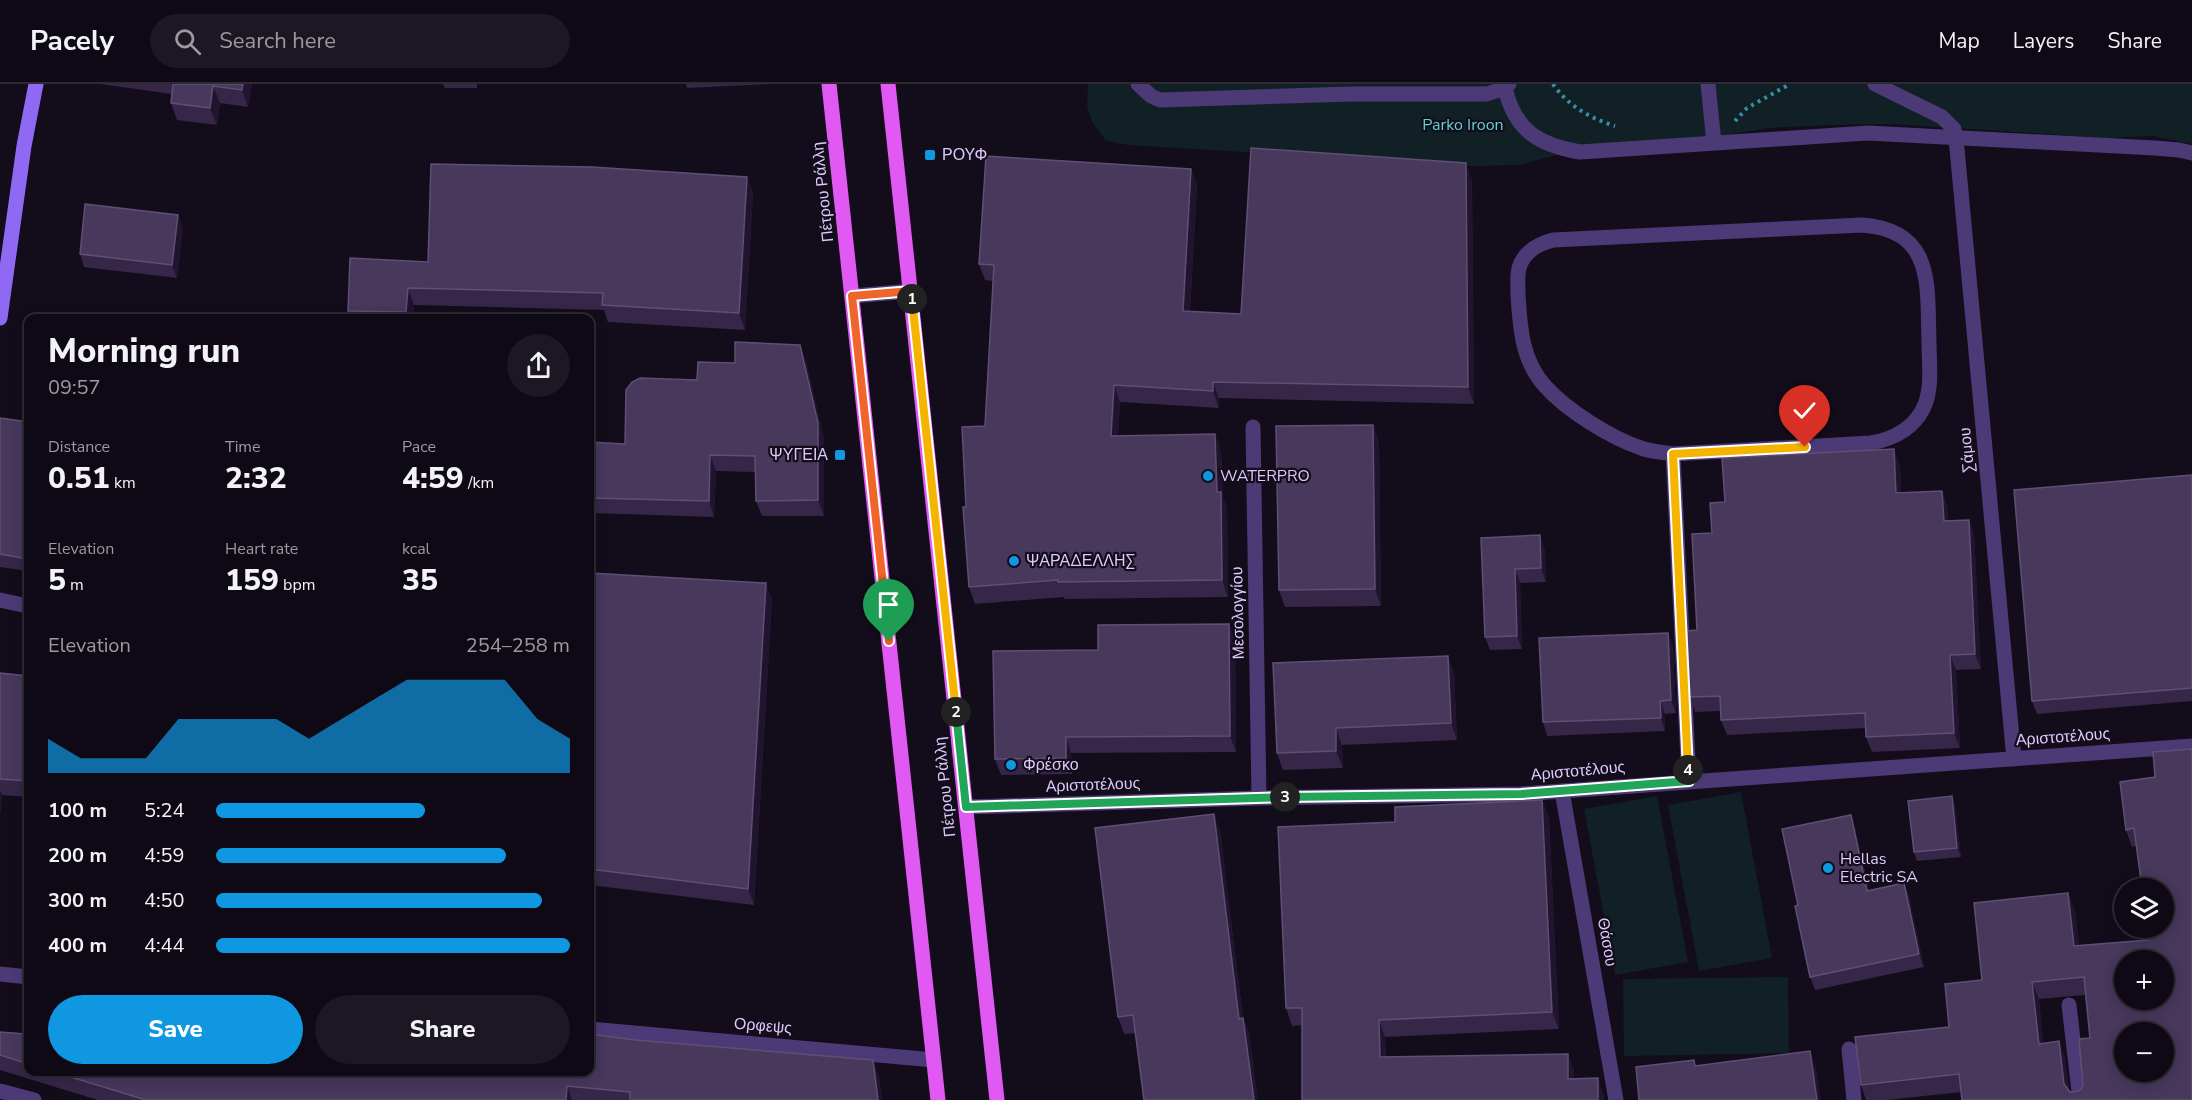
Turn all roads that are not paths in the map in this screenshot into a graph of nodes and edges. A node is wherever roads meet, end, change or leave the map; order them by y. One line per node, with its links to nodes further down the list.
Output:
1 (36, 84): 14 (street)
2 (829, 84): 16 (main road, Πέτρου Ράλλη)
3 (888, 84): 15 (main road, Πέτρου Ράλλη)
4 (1138, 84): 10 (street)
5 (1708, 84): 11 (street)
6 (1875, 84): 12 (street)
7 (1507, 86): 9 (street); 11 (street)
8 (1330, 89): 9 (street); 10 (street)
9 (1449, 89)
10 (1232, 91)
11 (1714, 137): 12 (street)
12 (1956, 138): 13 (street); 23 (street, Σάμου)
13 (2192, 153)
14 (6, 232): 17 (street)
15 (911, 291): 16 (street); 27 (main road, Πέτρου Ράλλη)
16 (852, 296): 33 (main road, Πέτρου Ράλλη)
17 (0, 318)
18 (1253, 427): 26 (street, Μεσολογγίου)
19 (1673, 454): 19 (street); 24 (street)
20 (0, 600): 21 (street)
21 (24, 605)
22 (2192, 746): 23 (street, Αριστοτέλους)
23 (2014, 759): 24 (street, Αριστοτέλους)
24 (1689, 781): 25 (street, Αριστοτέλους)
25 (1562, 791): 26 (street, Αριστοτέλους); 38 (street, Θάσου)
26 (1259, 798): 27 (street, Αριστοτέλους)
27 (966, 807): 37 (main road, Πέτρου Ράλλη)
28 (0, 974): 29 (street)
29 (24, 977)
30 (2068, 1005): 40 (street)
31 (594, 1029): 33 (street, Ορφεψς)
32 (1849, 1049): 39 (street)
33 (934, 1060): 36 (main road, Πέτρου Ράλλη)
34 (0, 1091): 35 (street)
35 (34, 1100)
36 (938, 1100)
37 (997, 1100)
38 (1616, 1100)
39 (1854, 1100)
40 (2080, 1100)

